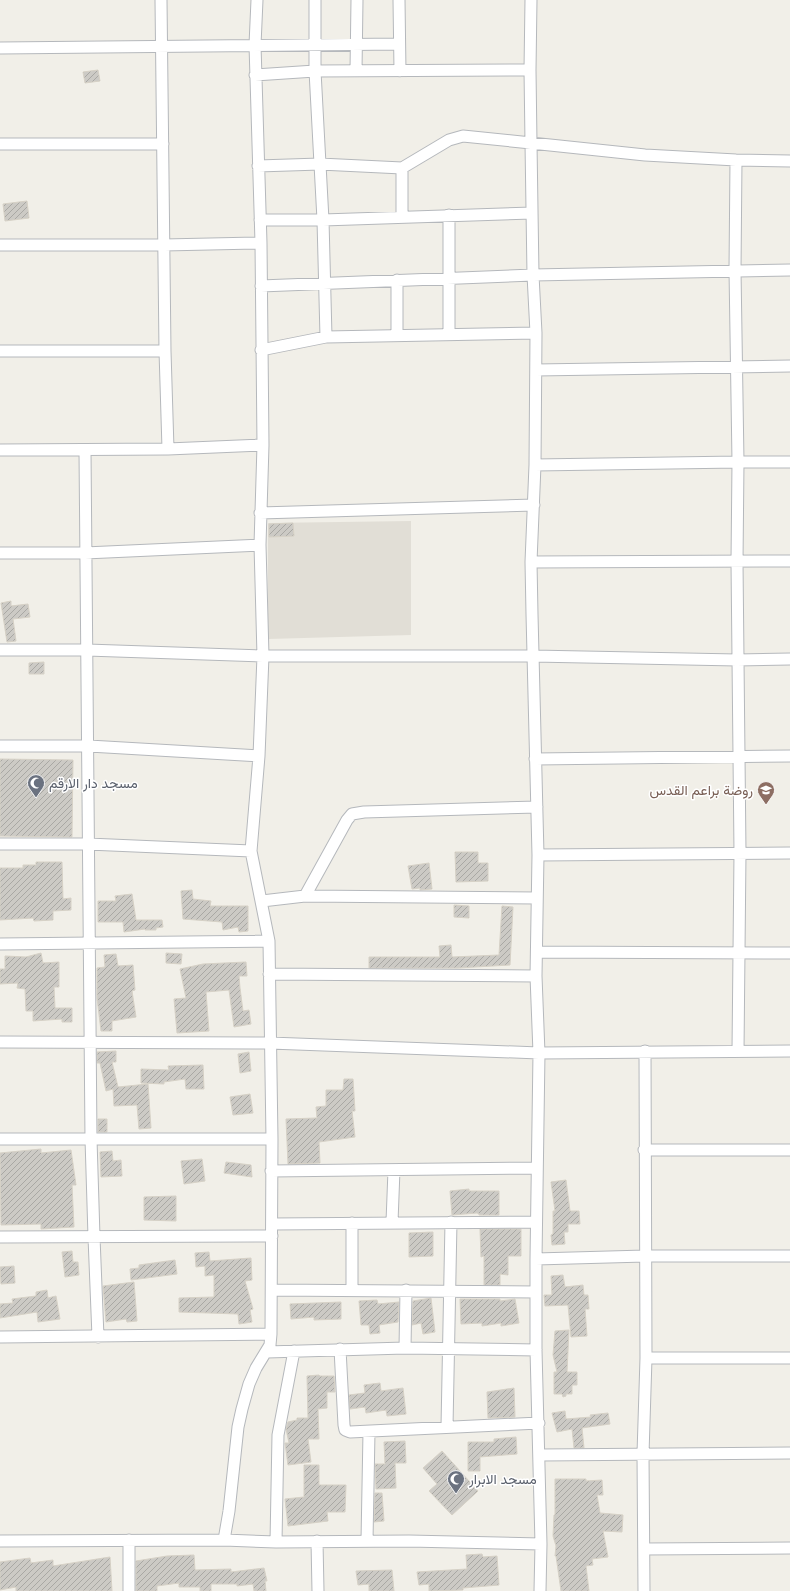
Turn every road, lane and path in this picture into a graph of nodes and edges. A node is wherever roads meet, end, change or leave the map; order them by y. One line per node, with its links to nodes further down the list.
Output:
1 (161, 0): 11 (street)
2 (257, 0): 9 (street)
3 (315, 0): 10 (street)
4 (357, 0): 7 (street)
5 (399, 0): 8 (street)
6 (531, 0): 13 (street)
7 (356, 44): 8 (street); 10 (street); 15 (street)
8 (399, 44): 16 (street)
9 (255, 45): 10 (street); 11 (street); 17 (street)
10 (315, 45): 14 (street)
11 (162, 47): 12 (street); 20 (street)
12 (0, 48)
13 (530, 70): 16 (street); 18 (street)
14 (315, 71): 15 (street); 17 (street); 23 (street)
15 (356, 71): 16 (street)
16 (400, 71)
17 (255, 75): 24 (street)
18 (531, 143): 21 (street); 25 (street); 26 (street)
19 (0, 144): 20 (street)
20 (163, 144): 33 (street)
21 (736, 160): 22 (street); 34 (street)
22 (790, 161)
23 (320, 164): 24 (street); 25 (street); 30 (street)
24 (258, 166): 29 (street)
25 (402, 168): 28 (street)
26 (532, 213): 27 (street); 36 (street)
27 (449, 215): 28 (street); 37 (street)
28 (402, 217): 30 (street)
29 (260, 220): 30 (street); 31 (street)
30 (323, 220): 39 (street)
31 (261, 243): 33 (street); 40 (street)
32 (0, 245): 33 (street)
33 (164, 245): 47 (street)
34 (734, 270): 35 (street); 36 (street); 49 (street)
35 (790, 270)
36 (533, 275): 37 (street); 41 (street)
37 (448, 278): 38 (street); 42 (street)
38 (397, 280): 39 (street); 43 (street)
39 (325, 283): 40 (street); 44 (street)
40 (261, 286): 45 (street)
41 (536, 333): 42 (street); 50 (street)
42 (449, 334): 43 (street)
43 (397, 335): 44 (street)
44 (326, 337): 45 (street)
45 (261, 350): 51 (street)
46 (0, 351): 47 (street)
47 (165, 351): 53 (street)
48 (790, 366): 49 (street)
49 (737, 367): 50 (street); 55 (street)
50 (536, 370): 57 (street)
51 (263, 445): 53 (street); 59 (street)
52 (0, 450): 54 (street)
53 (168, 450): 54 (street)
54 (85, 451): 62 (street)
55 (738, 462): 56 (street); 57 (street); 65 (street)
56 (790, 462)
57 (535, 465): 58 (street)
58 (534, 505): 59 (street); 64 (street)
59 (260, 513): 60 (street)
60 (260, 545): 62 (street); 68 (street)
61 (0, 553): 62 (street)
62 (85, 553): 67 (street)
63 (790, 561): 65 (street)
64 (531, 562): 65 (street); 69 (street)
65 (736, 562): 71 (street)
66 (0, 650): 67 (street)
67 (87, 650): 68 (street); 73 (street)
68 (263, 656): 69 (street); 74 (street)
69 (533, 656): 71 (street); 77 (street)
70 (790, 659): 71 (street)
71 (737, 660): 75 (street)
72 (0, 746): 73 (street)
73 (89, 746): 74 (street); 80 (street)
74 (259, 756): 81 (street)
75 (738, 756): 76 (street); 77 (street); 82 (street)
76 (790, 756)
77 (535, 760): 78 (street)
78 (537, 807): 84 (street); 85 (street)
79 (0, 844): 80 (street)
80 (88, 844): 81 (street); 90 (street)
81 (251, 851): 87 (street)
82 (740, 853): 83 (street); 84 (street); 92 (street)
83 (790, 853)
84 (538, 855): 86 (street)
85 (304, 896): 86 (street); 87 (street)
86 (537, 898): 91 (street)
87 (262, 901): 88 (street)
88 (269, 941): 90 (street); 94 (street)
89 (0, 944): 90 (street)
90 (89, 944): 97 (street)
91 (537, 952): 92 (street); 95 (street)
92 (740, 953): 93 (street); 100 (street)
93 (790, 953)
94 (269, 974): 95 (street); 98 (street)
95 (536, 976): 102 (street)
96 (0, 1042): 97 (street)
97 (90, 1043): 98 (street); 104 (street)
98 (270, 1043): 102 (street); 105 (street)
99 (790, 1050): 100 (street)
100 (738, 1051): 101 (street)
101 (645, 1052): 102 (street); 106 (street)
102 (539, 1054): 108 (street)
103 (0, 1139): 104 (street)
104 (92, 1139): 105 (street); 118 (street)
105 (272, 1139): 110 (street)
106 (644, 1150): 107 (street); 119 (street)
107 (790, 1150)
108 (537, 1168): 109 (street); 113 (street)
109 (394, 1170): 110 (street); 111 (street)
110 (271, 1171): 115 (street)
111 (392, 1222): 112 (street); 114 (street)
112 (451, 1222): 113 (street); 125 (street)
113 (536, 1222): 121 (street)
114 (352, 1223): 115 (street); 123 (street)
115 (272, 1224): 116 (street)
116 (272, 1236): 118 (street); 122 (street)
117 (0, 1237): 118 (street)
118 (94, 1237): 129 (street)
119 (645, 1256): 120 (street); 121 (street); 136 (street)
120 (790, 1256)
121 (536, 1259): 126 (street)
122 (272, 1290): 123 (street); 127 (street)
123 (352, 1290): 124 (street)
124 (406, 1290): 125 (street); 130 (street)
125 (450, 1291): 126 (street); 131 (street)
126 (536, 1292): 133 (street)
127 (271, 1334): 129 (street); 135 (street)
128 (0, 1337): 129 (street)
129 (98, 1337)
130 (405, 1348): 131 (street); 132 (street)
131 (449, 1348): 133 (street); 139 (street)
132 (340, 1350): 134 (street); 140 (street)
133 (536, 1350): 138 (street)
134 (294, 1351): 135 (street); 149 (street)
135 (267, 1352): 145 (street)
136 (646, 1358): 137 (street); 142 (street)
137 (790, 1358)
138 (539, 1423): 139 (street); 143 (street)
139 (446, 1427): 140 (street)
140 (369, 1432): 148 (street)
141 (790, 1453): 142 (street)
142 (643, 1454): 143 (street); 152 (street)
143 (540, 1455): 150 (street)
144 (129, 1540): 145 (street); 146 (street); 153 (street)
145 (224, 1540): 149 (street)
146 (0, 1541)
147 (317, 1541): 148 (street); 149 (street); 154 (street)
148 (367, 1541): 150 (street)
149 (276, 1542)
150 (541, 1544): 155 (street)
151 (790, 1548): 152 (street)
152 (644, 1549): 156 (street)
153 (129, 1591)
154 (318, 1591)
155 (540, 1591)
156 (644, 1591)

